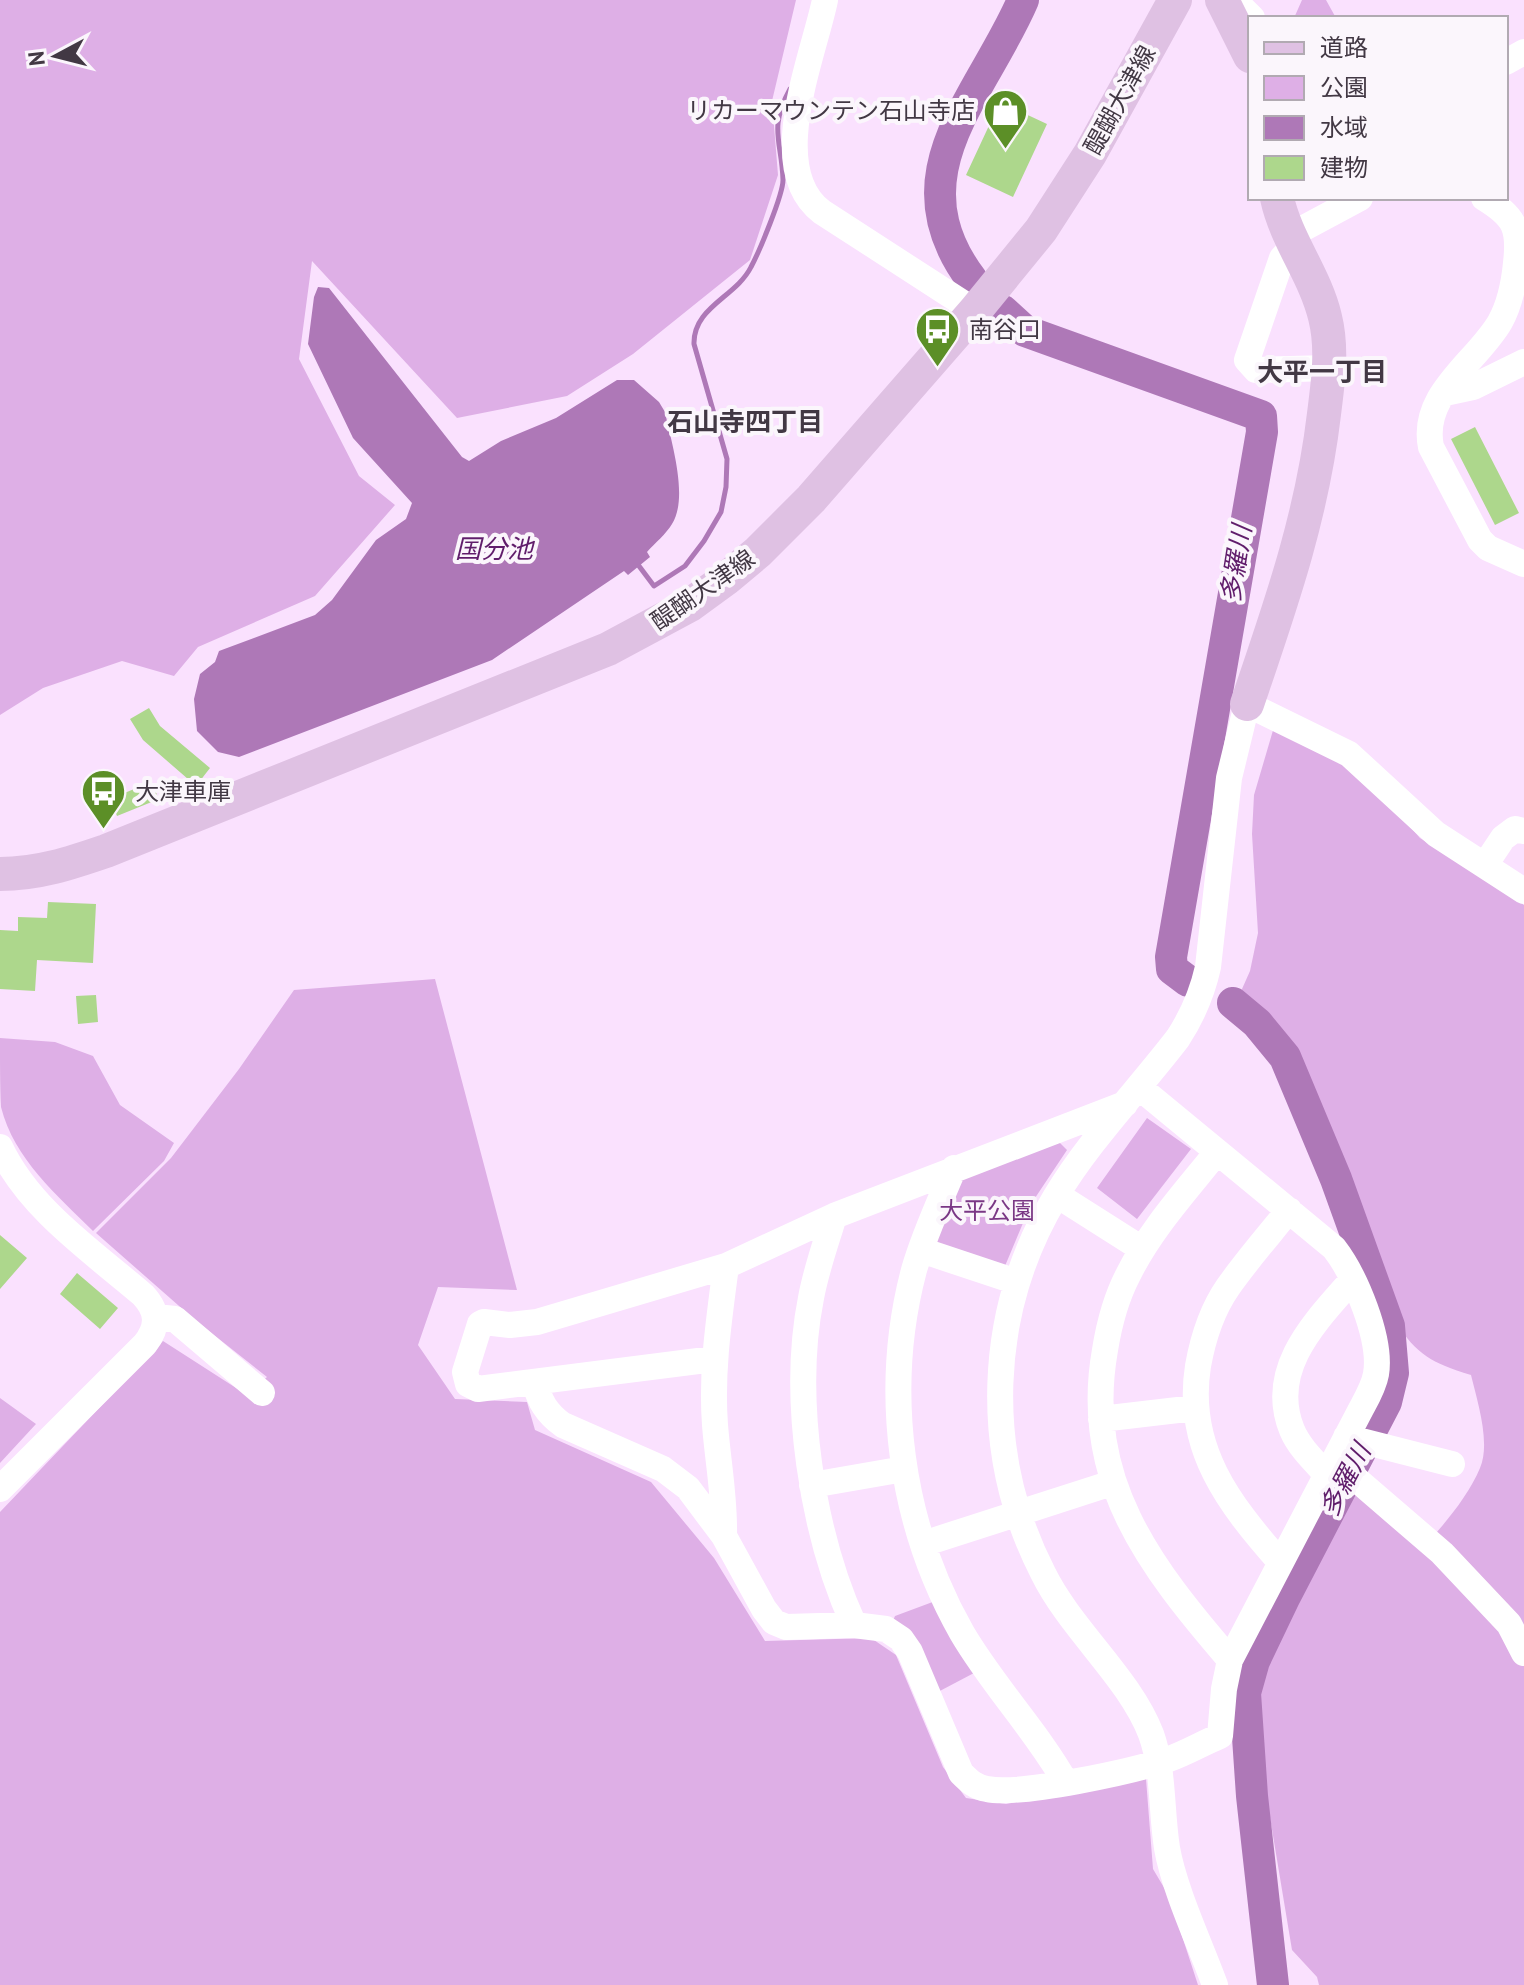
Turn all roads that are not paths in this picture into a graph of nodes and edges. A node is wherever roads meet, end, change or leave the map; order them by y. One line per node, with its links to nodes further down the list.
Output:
1 (825, 0): 12 (street)
2 (1175, 0): 12 (main road, 醍醐大津線)
3 (1222, 0): 6 (main road)
4 (1234, 0): 5 (street)
5 (1250, 16)
6 (1248, 52)
7 (1278, 200): 10 (main road)
8 (1357, 200): 10 (street)
9 (1487, 200): 11 (street)
10 (1293, 240): 14 (main road); 14 (street)
11 (1521, 240): 15 (street)
12 (975, 311): 20 (main road, 醍醐大津線)
13 (1524, 362): 15 (street)
14 (1330, 368): 17 (main road)
15 (1445, 393): 16 (street)
16 (1524, 564)
17 (1247, 704): 19 (street); 22 (street)
18 (1524, 831): 19 (street)
19 (1485, 865): 21 (street)
20 (0, 874)
21 (1524, 891)
22 (1134, 1095): 23 (street); 25 (street); 26 (street)
23 (1041, 1137): 26 (street); 27 (street)
24 (0, 1147): 36 (street)
25 (1217, 1152): 29 (street); 31 (street)
26 (1085, 1156): 28 (street)
27 (954, 1168): 30 (street); 32 (street)
28 (1057, 1195): 31 (street); 35 (street)
29 (1289, 1210): 34 (street); 40 (street)
30 (834, 1216): 33 (street); 47 (street)
31 (1142, 1249): 41 (street)
32 (921, 1250): 35 (street); 44 (street)
33 (726, 1266): 37 (street); 38 (street)
34 (1352, 1280): 42 (street); 45 (street)
35 (1017, 1282): 49 (street)
36 (156, 1317): 39 (street); 48 (street)
37 (714, 1359): 38 (street); 50 (street)
38 (534, 1382): 50 (street)
39 (262, 1393)
40 (1195, 1408): 41 (street); 52 (street)
41 (1101, 1419): 46 (street)
42 (1346, 1437): 43 (street); 45 (street)
43 (1452, 1464)
44 (904, 1469): 47 (street); 51 (street)
45 (1328, 1469): 52 (street); 54 (street)
46 (1112, 1483): 49 (street); 55 (street)
47 (812, 1485): 53 (street)
48 (0, 1489)
49 (1017, 1512): 51 (street); 56 (street)
50 (724, 1536): 53 (street)
51 (923, 1544): 57 (street)
52 (1280, 1562): 55 (street)
53 (854, 1625): 57 (street)
54 (1524, 1653)
55 (1230, 1660): 56 (street)
56 (1158, 1762): 57 (street); 58 (street)
57 (1066, 1783)
58 (1215, 1985)

